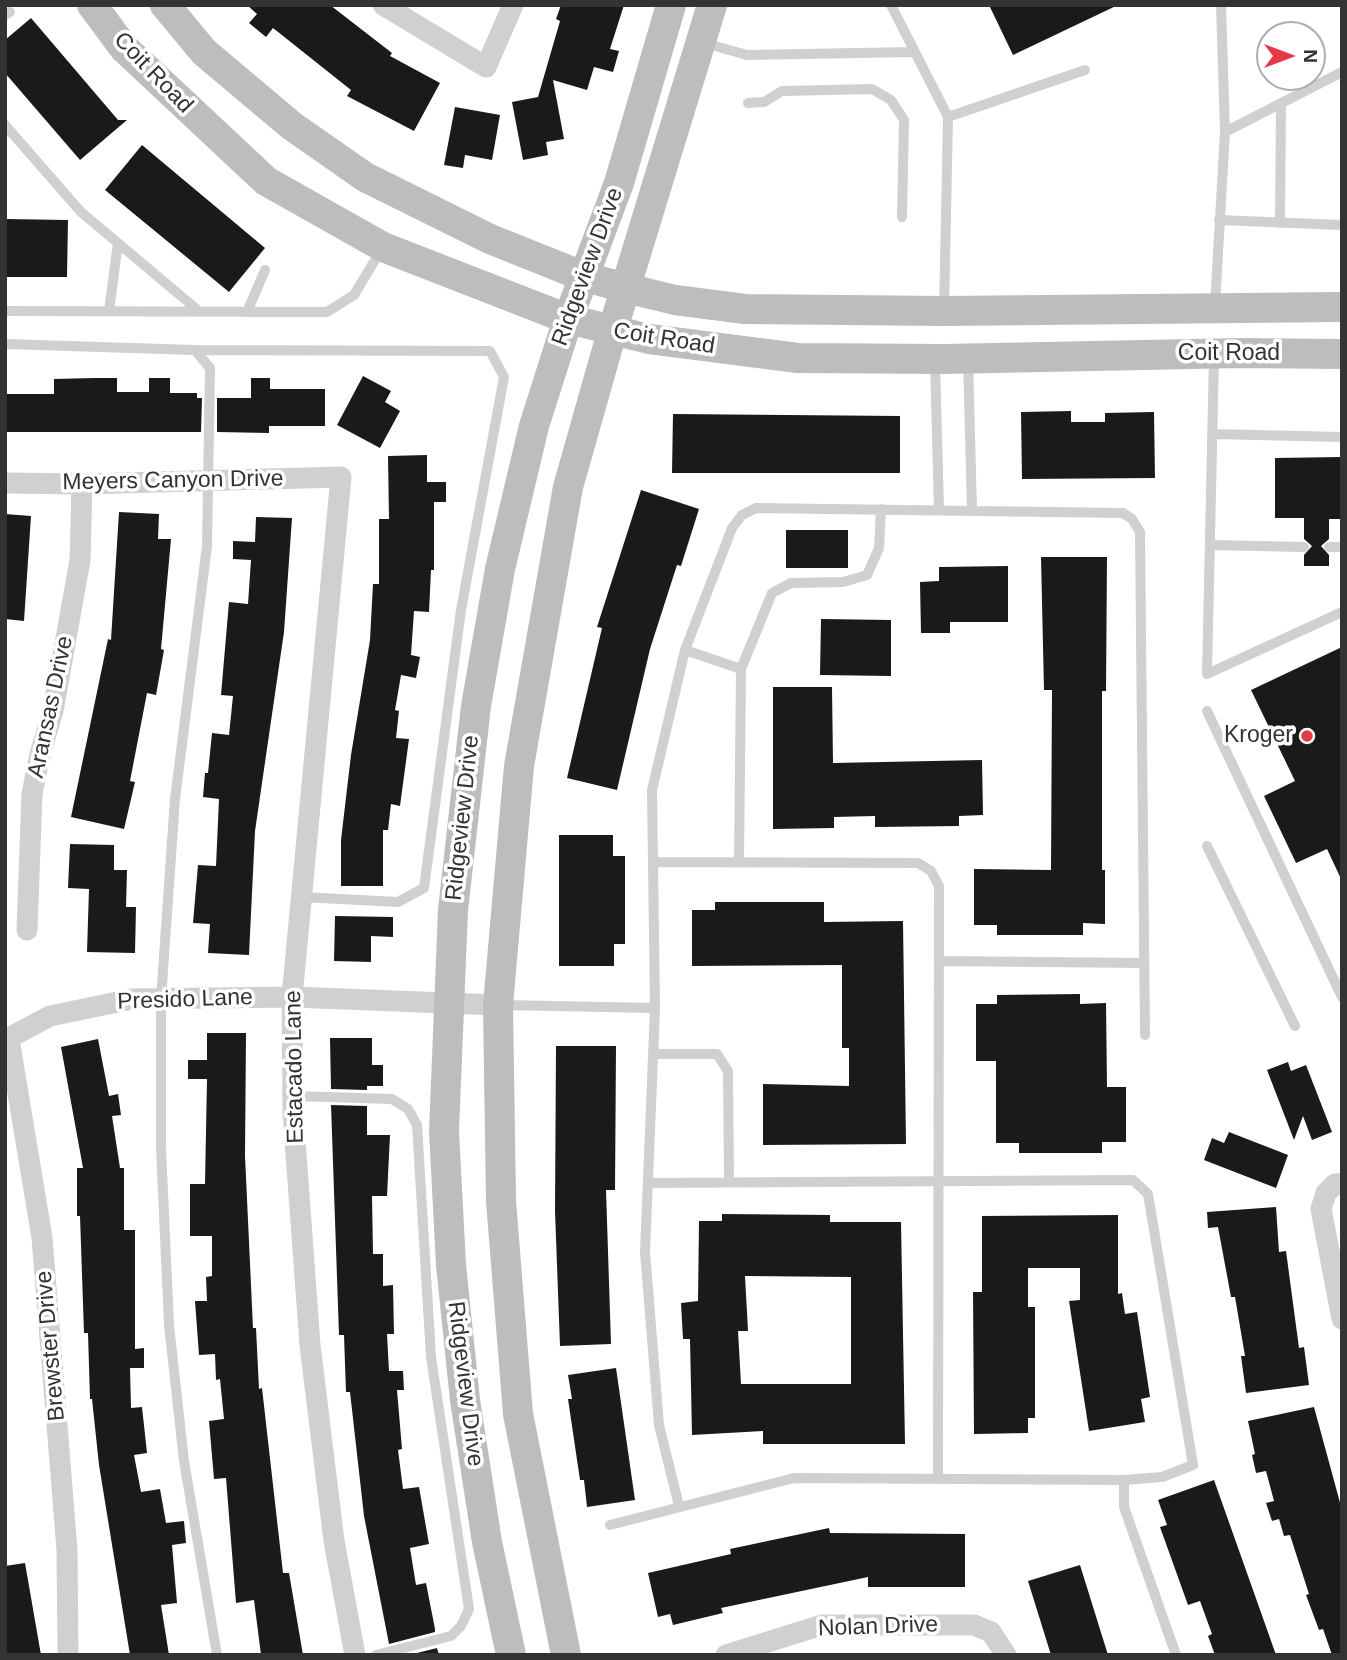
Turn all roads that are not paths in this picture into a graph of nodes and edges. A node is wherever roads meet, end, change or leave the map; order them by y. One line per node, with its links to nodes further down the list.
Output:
1 (92, 5): 23 (main road, Coit Road)
2 (165, 5): 25 (main road, Coit Road)
3 (383, 5): 4 (street)
4 (513, 5)
5 (671, 5): 25 (main road, Ridgeview Drive)
6 (712, 5): 9 (main road, Ridgeview Drive)
7 (891, 5): 10 (lane)
8 (1221, 5): 17 (lane)
9 (701, 42): 10 (lane); 26 (main road, Ridgeview Drive)
10 (914, 52): 15 (lane)
11 (1085, 70): 15 (lane)
12 (1342, 72): 14 (lane)
13 (748, 103): 18 (lane)
14 (1281, 103): 17 (lane); 20 (lane)
15 (948, 117): 30 (lane)
16 (5, 125): 22 (lane)
17 (1225, 132): 19 (lane)
18 (902, 217)
19 (1219, 220): 20 (lane); 28 (lane)
20 (1280, 223): 21 (lane)
21 (1342, 225)
22 (118, 243): 31 (lane); 32 (lane)
23 (383, 247): 33 (lane); 34 (main road, Coit Road)
24 (265, 270): 33 (lane)
25 (585, 277): 26 (main road, Coit Road); 34 (main road, Ridgeview Drive)
26 (625, 288): 30 (main road, Coit Road); 35 (main road, Ridgeview Drive)
27 (1342, 307): 28 (main road, Coit Road)
28 (1215, 308): 30 (main road, Coit Road); 38 (main road)
29 (5, 311): 31 (lane)
30 (944, 311): 40 (main road)
31 (109, 312): 32 (lane)
32 (200, 312): 33 (lane)
33 (247, 312)
34 (568, 319): 35 (main road, Coit Road); 68 (main road, Ridgeview Drive)
35 (612, 332): 40 (main road, Coit Road); 69 (main road, Ridgeview Drive)
36 (5, 344): 37 (lane)
37 (195, 350): 44 (lane); 61 (lane)
38 (1214, 353): 39 (main road, Coit Road); 40 (main road, Coit Road); 41 (lane)
39 (1342, 354)
40 (949, 359): 48 (lane); 49 (lane)
41 (1213, 434): 42 (lane); 50 (lane)
42 (1342, 437)
43 (341, 477): 44 (street, Meyers Canyon Drive); 61 (street, Estacado Lane)
44 (210, 481): 46 (street, Meyers Canyon Drive); 67 (lane)
45 (5, 483): 46 (street, Meyers Canyon Drive)
46 (82, 484): 62 (street, Aransas Drive)
47 (881, 509): 48 (lane); 55 (lane); 56 (lane)
48 (939, 510): 49 (lane)
49 (972, 510): 64 (lane)
50 (1210, 545): 51 (lane); 54 (lane)
51 (1304, 547)
52 (1329, 547): 53 (lane)
53 (1342, 547)
54 (1342, 612)
55 (685, 650): 56 (lane); 59 (lane)
56 (741, 669): 60 (lane)
57 (1207, 711): 66 (lane)
58 (1207, 846): 71 (lane)
59 (653, 862): 60 (lane); 70 (lane)
60 (739, 862): 63 (lane)
61 (301, 897): 65 (street, Estacado Lane)
62 (27, 930)
63 (939, 961): 64 (lane); 76 (lane)
64 (1144, 963): 72 (lane)
65 (292, 997): 67 (street, Presido Lane); 68 (street, Presido Lane); 75 (street, Estacado Lane)
66 (1342, 997)
67 (161, 999): 73 (street, Presido Lane); 86 (lane)
68 (448, 1003): 69 (street, Presido Lane); 89 (main road, Ridgeview Drive)
69 (498, 1005): 70 (lane); 90 (main road, Ridgeview Drive)
70 (655, 1008): 74 (lane)
71 (1295, 1026)
72 (1145, 1035)
73 (7, 1040): 85 (street, Brewster Drive)
74 (653, 1054): 77 (lane); 78 (lane)
75 (293, 1096): 87 (street, Estacado Lane); 88 (lane)
76 (939, 1181): 77 (lane); 81 (lane); 82 (lane)
77 (729, 1182): 78 (lane)
78 (648, 1183): 83 (lane)
79 (1334, 1188): 80 (street)
80 (1342, 1319)
81 (938, 1479): 82 (lane); 83 (lane)
82 (1125, 1480): 93 (lane)
83 (679, 1506): 84 (lane)
84 (610, 1525)
85 (68, 1655)
86 (216, 1655)
87 (355, 1655)
88 (376, 1655)
89 (511, 1655)
90 (565, 1655)
91 (726, 1655): 92 (street, Nolan Drive)
92 (1006, 1655)
93 (1176, 1655)

